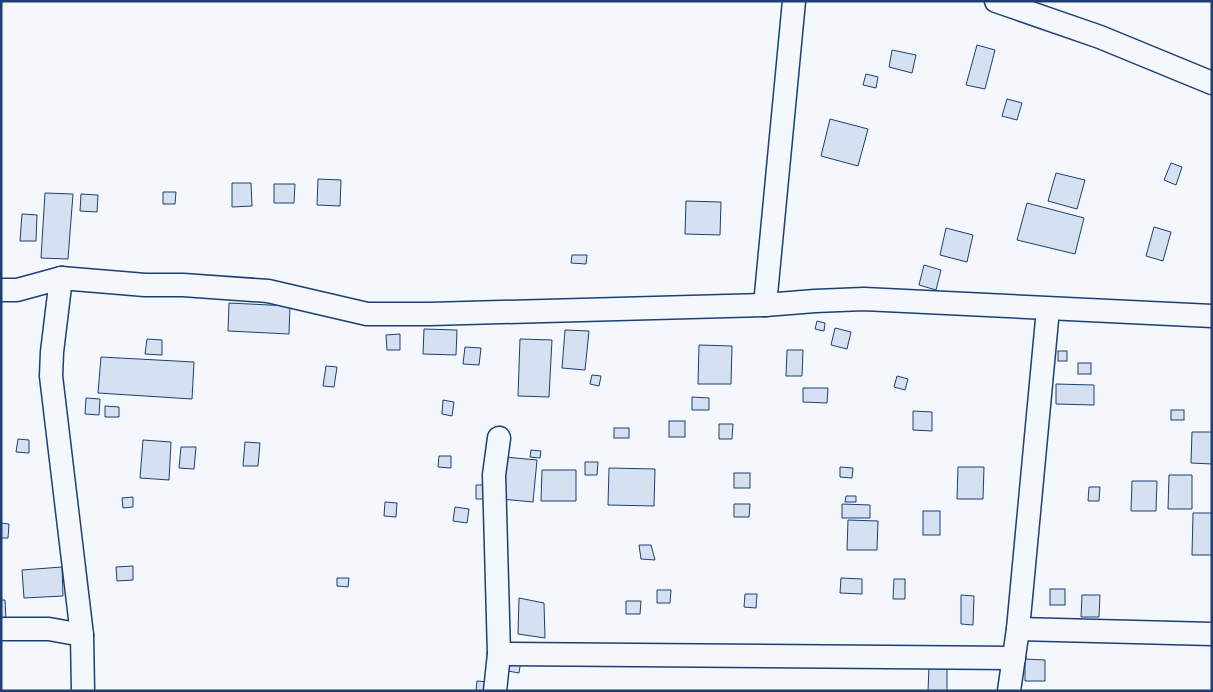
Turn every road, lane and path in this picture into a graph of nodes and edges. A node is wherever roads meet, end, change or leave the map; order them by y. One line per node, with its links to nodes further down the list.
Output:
1 (794, 1): 6 (street)
2 (996, 1): 3 (street)
3 (1212, 83)
4 (61, 278): 5 (street); 6 (street); 13 (street)
5 (1, 290)
6 (765, 305): 7 (street)
7 (1048, 309): 8 (street); 11 (street)
8 (1212, 316)
9 (499, 438): 14 (street)
10 (1, 629): 13 (street)
11 (1018, 629): 12 (street); 15 (street)
12 (1212, 634)
13 (82, 635): 16 (street)
14 (499, 654): 15 (street); 17 (street)
15 (1014, 658): 18 (street)
16 (84, 691)
17 (495, 691)
18 (1009, 691)

